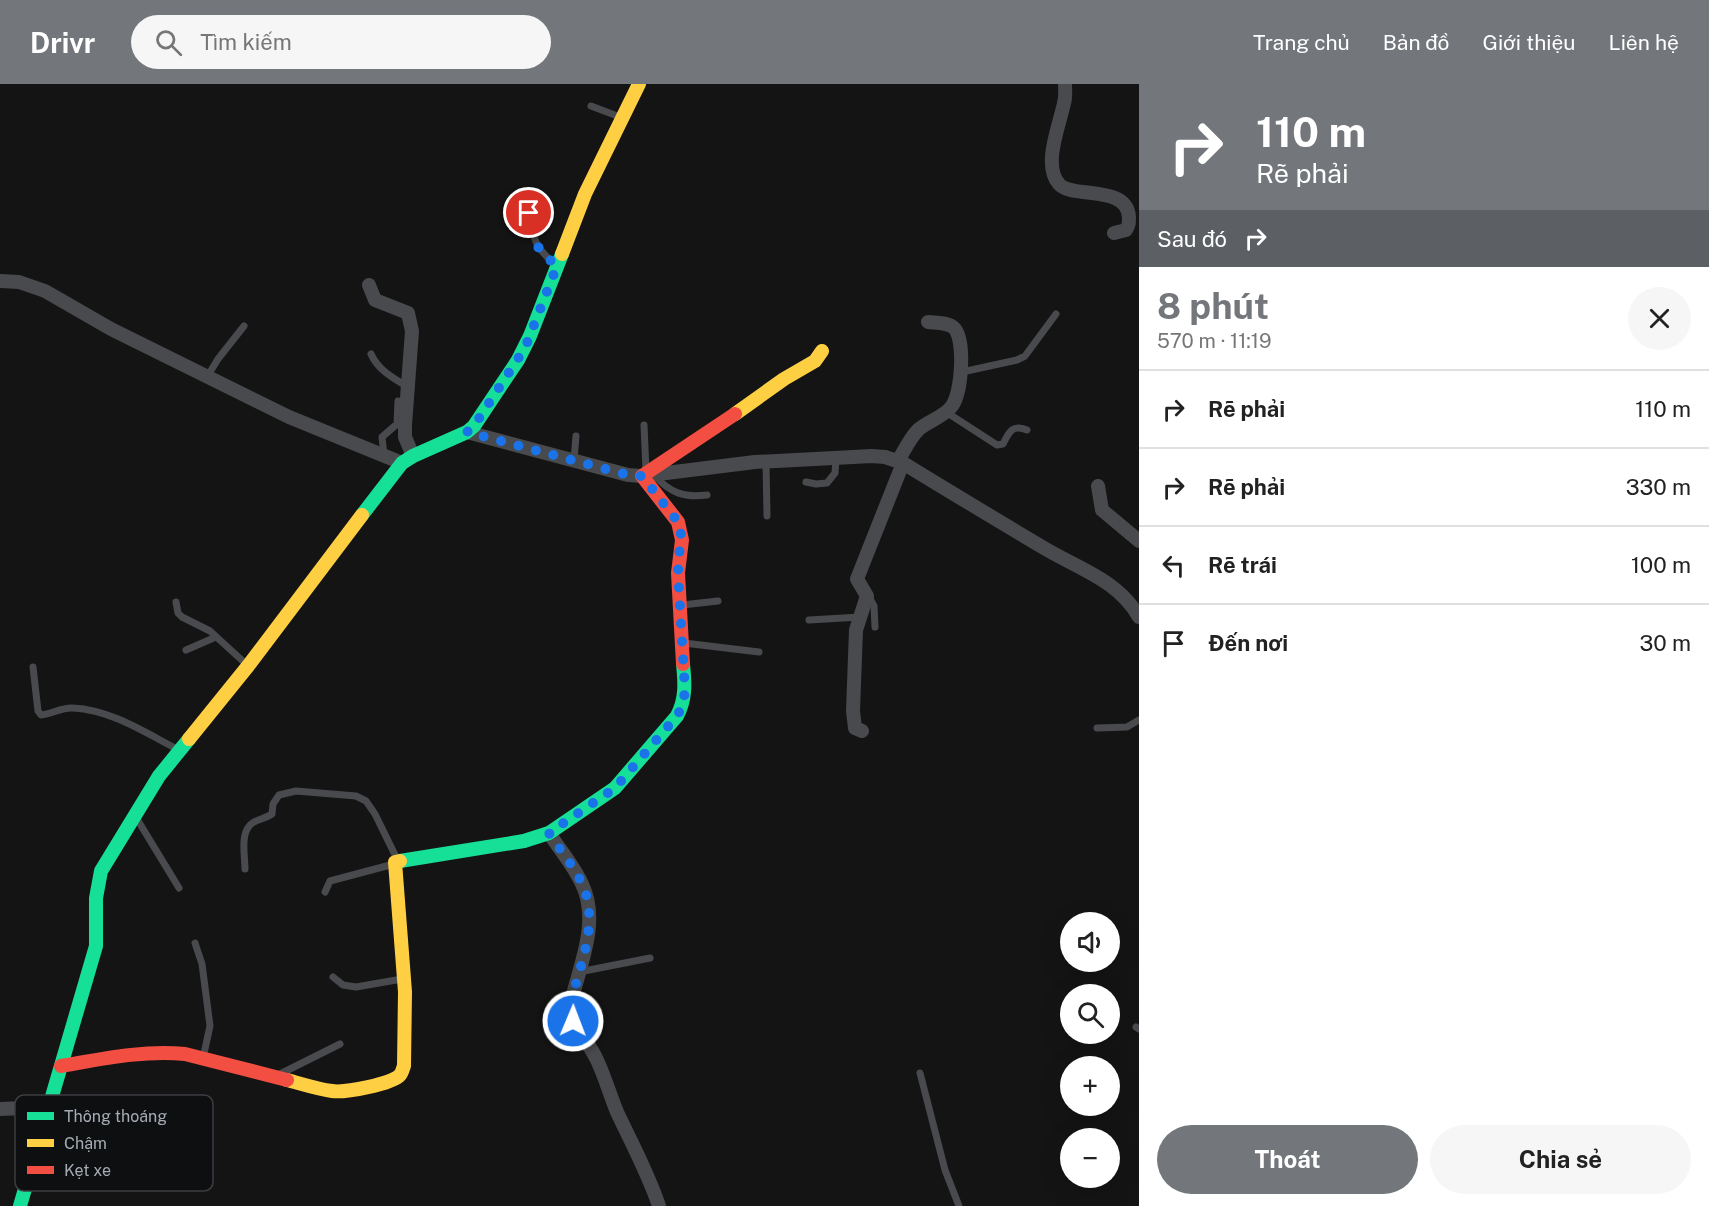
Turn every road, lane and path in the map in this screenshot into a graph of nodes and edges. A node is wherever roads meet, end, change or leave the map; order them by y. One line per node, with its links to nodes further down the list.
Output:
1 (639, 84): 4 (street)
2 (1065, 84): 6 (street)
3 (591, 106): 4 (lane)
4 (622, 118): 7 (street)
5 (529, 213): 7 (lane)
6 (1114, 233)
7 (557, 266): 22 (street)
8 (0, 280): 16 (street)
9 (369, 285): 17 (street)
10 (1056, 314): 15 (lane)
11 (928, 322): 15 (street)
12 (244, 326): 16 (lane)
13 (822, 351): 30 (street)
14 (371, 354): 17 (lane)
15 (962, 372): 19 (street)
16 (207, 377): 24 (street)
17 (408, 387): 26 (street)
18 (398, 401): 24 (lane)
19 (946, 412): 21 (lane); 29 (street)
20 (644, 425): 30 (lane)
21 (1027, 430)
22 (467, 432): 26 (street); 27 (street)
23 (576, 436): 27 (lane)
24 (384, 456): 26 (street)
25 (836, 458): 28 (street); 29 (street); 31 (lane)
26 (407, 460): 48 (street)
27 (574, 460): 30 (street)
28 (766, 462): 30 (street); 34 (lane)
29 (900, 462): 36 (street); 40 (street)
30 (647, 475): 33 (lane); 39 (street)
31 (806, 482)
32 (1098, 486): 35 (street)
33 (707, 495)
34 (767, 516)
35 (1139, 541)
36 (865, 592): 41 (street); 43 (lane)
37 (718, 601): 39 (lane)
38 (176, 602): 44 (lane)
39 (680, 605): 45 (street)
40 (1137, 609)
41 (860, 617): 42 (lane); 52 (street)
42 (809, 620)
43 (875, 627)
44 (216, 637): 46 (lane); 48 (lane)
45 (682, 643): 47 (lane); 55 (street)
46 (186, 650)
47 (759, 652)
48 (248, 666): 53 (street)
49 (33, 667): 53 (lane)
50 (1139, 720): 51 (lane)
51 (1097, 728)
52 (862, 731)
53 (179, 751): 54 (street)
54 (134, 815): 58 (lane); 67 (street)
55 (549, 833): 56 (street); 62 (street)
56 (396, 862): 57 (lane); 59 (lane); 64 (street)
57 (245, 869)
58 (179, 888)
59 (325, 892)
60 (195, 943): 66 (lane)
61 (650, 958): 62 (lane)
62 (578, 972): 75 (street)
63 (333, 977): 64 (lane)
64 (404, 979): 69 (street)
65 (340, 1044): 69 (lane)
66 (203, 1058): 67 (street); 69 (street)
67 (61, 1066): 70 (street)
68 (920, 1073): 76 (lane)
69 (274, 1077)
70 (53, 1095)
71 (15, 1108): 72 (street)
72 (0, 1109)
73 (24, 1191): 74 (street)
74 (20, 1206)
75 (658, 1206)
76 (958, 1206)

